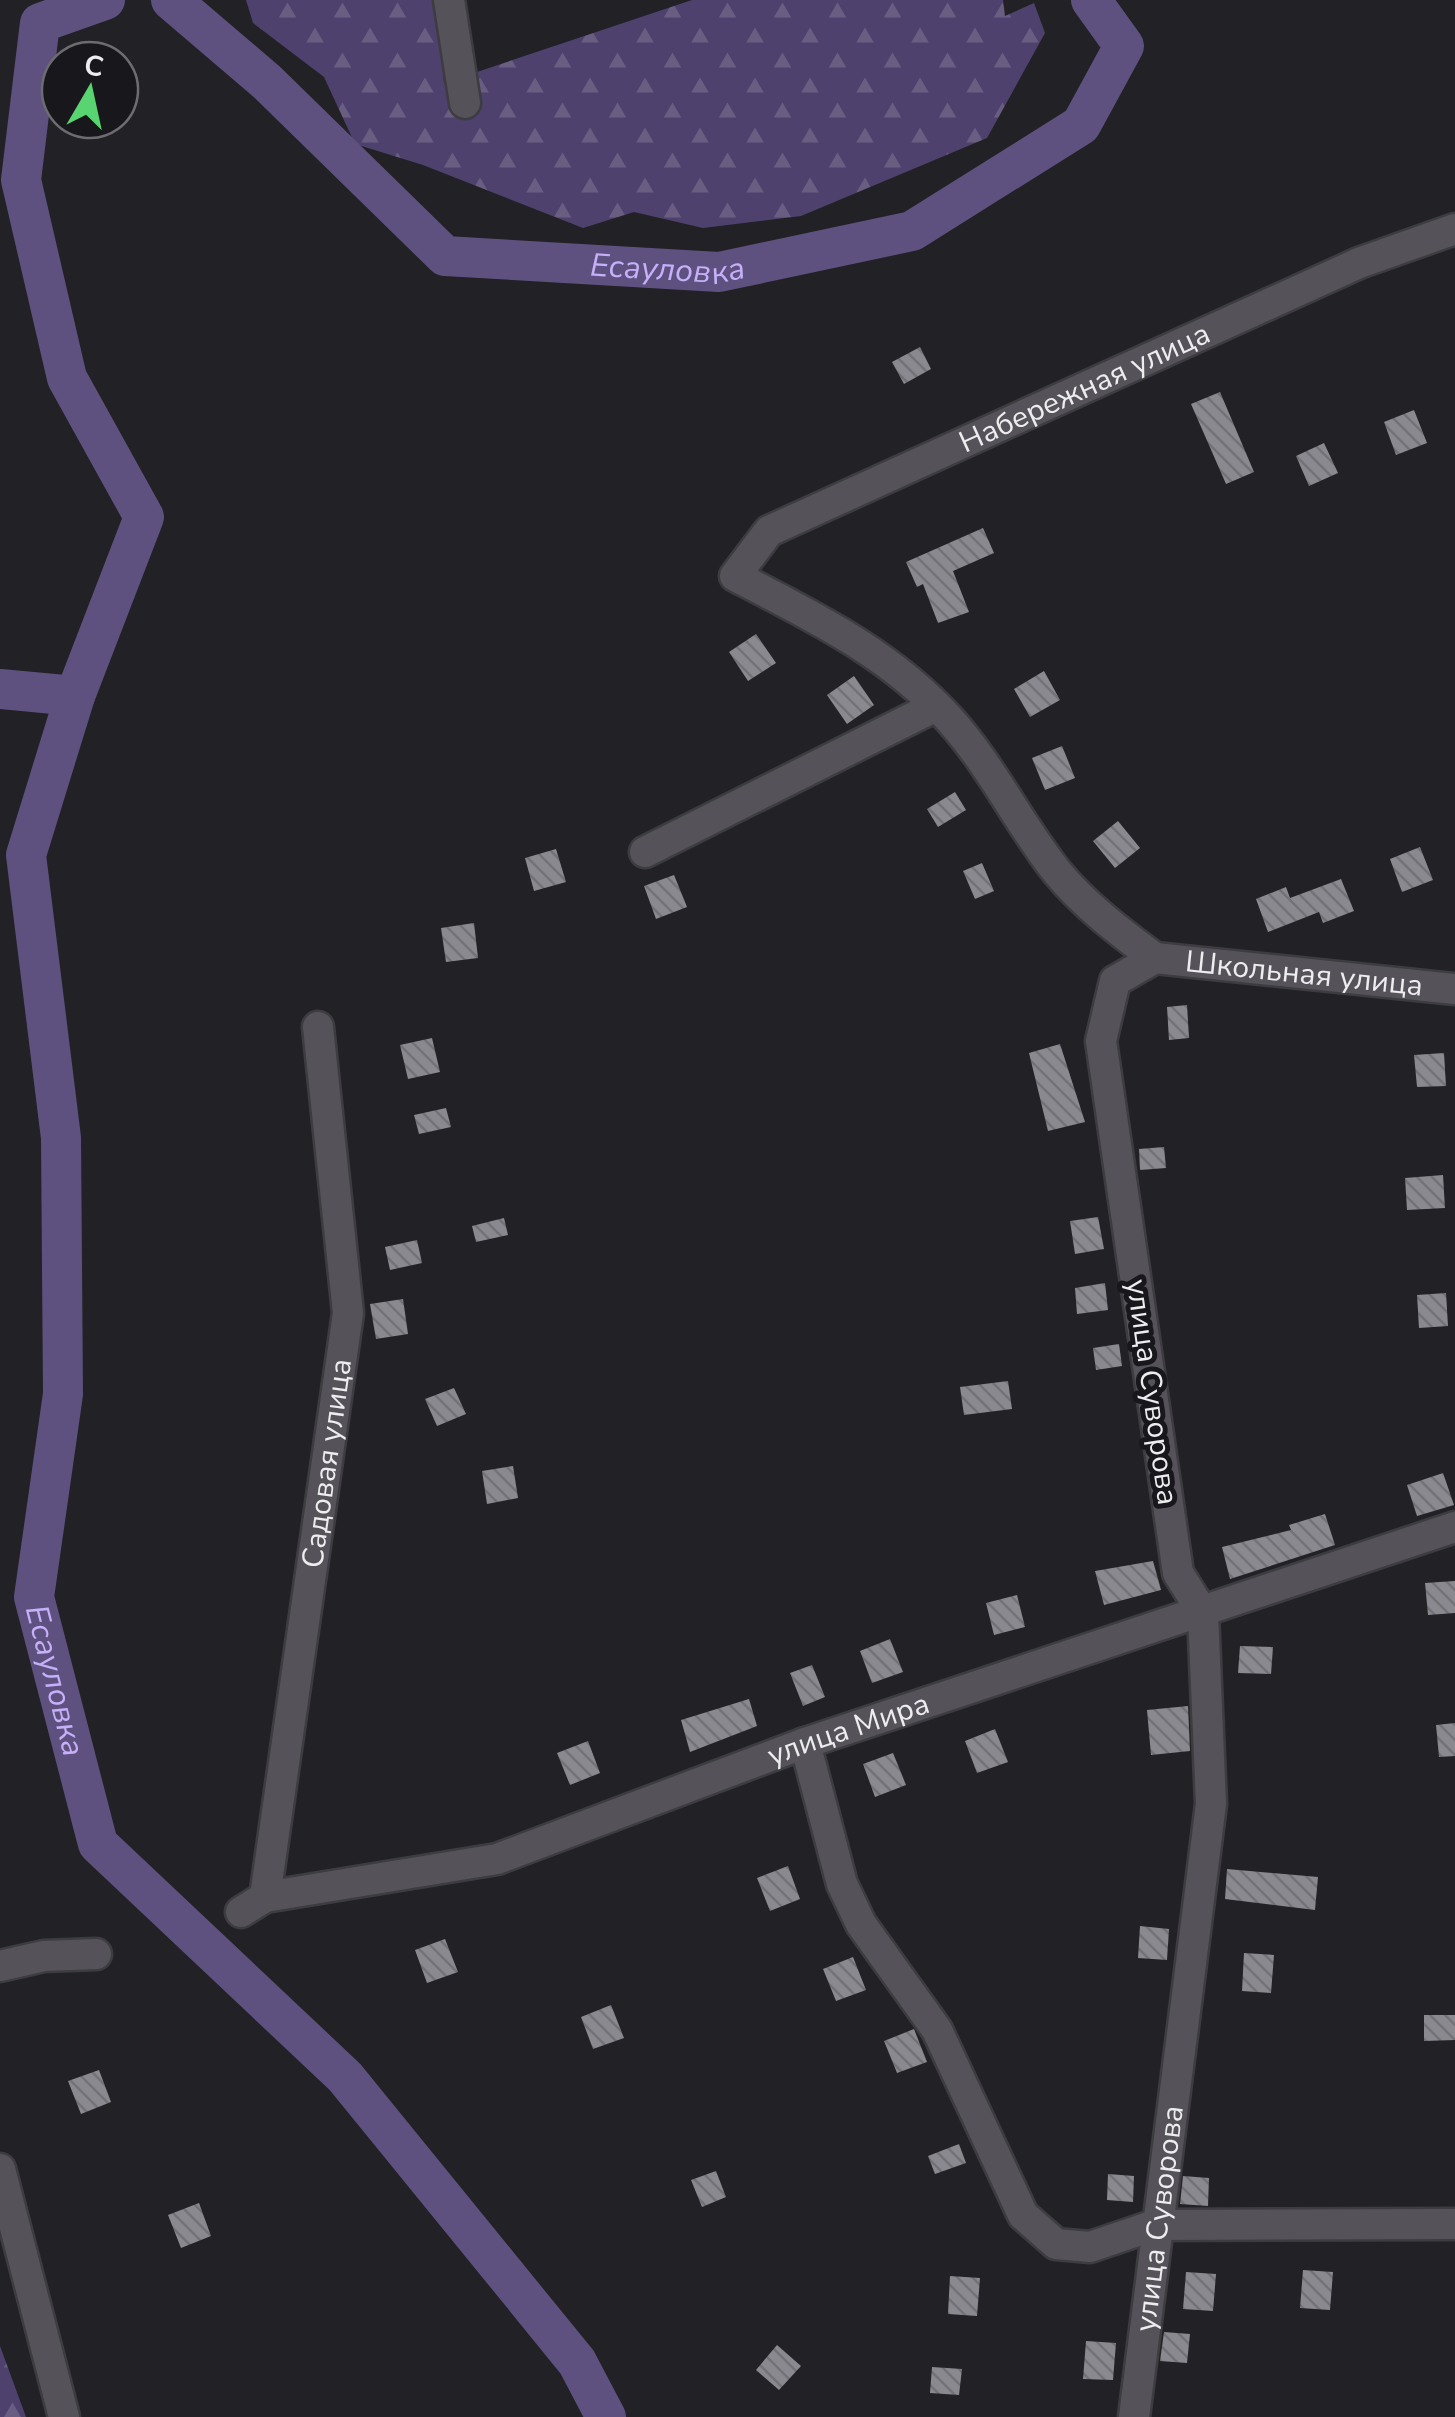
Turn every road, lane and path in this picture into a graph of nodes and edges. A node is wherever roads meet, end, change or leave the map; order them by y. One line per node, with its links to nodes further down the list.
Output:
1 (449, 0): 2 (street)
2 (465, 103)
3 (1455, 229): 4 (street, Набережная улица)
4 (936, 706): 5 (street); 6 (street)
5 (645, 852)
6 (1155, 958): 7 (street, Школьная улица); 10 (street, улица Суворова)
7 (1455, 989)
8 (318, 1027): 12 (street, Садовая улица)
9 (1455, 1528): 10 (street, улица Мира)
10 (1203, 1613): 11 (street, улица Мира); 17 (street, улица Суворова)
11 (805, 1743): 12 (street, улица Мира); 17 (street)
12 (253, 1905)
13 (96, 1954): 14 (street)
14 (0, 1966)
15 (0, 2169): 18 (street)
16 (1455, 2224): 17 (street)
17 (1156, 2225): 19 (street, улица Суворова)
18 (64, 2417)
19 (1134, 2417)

